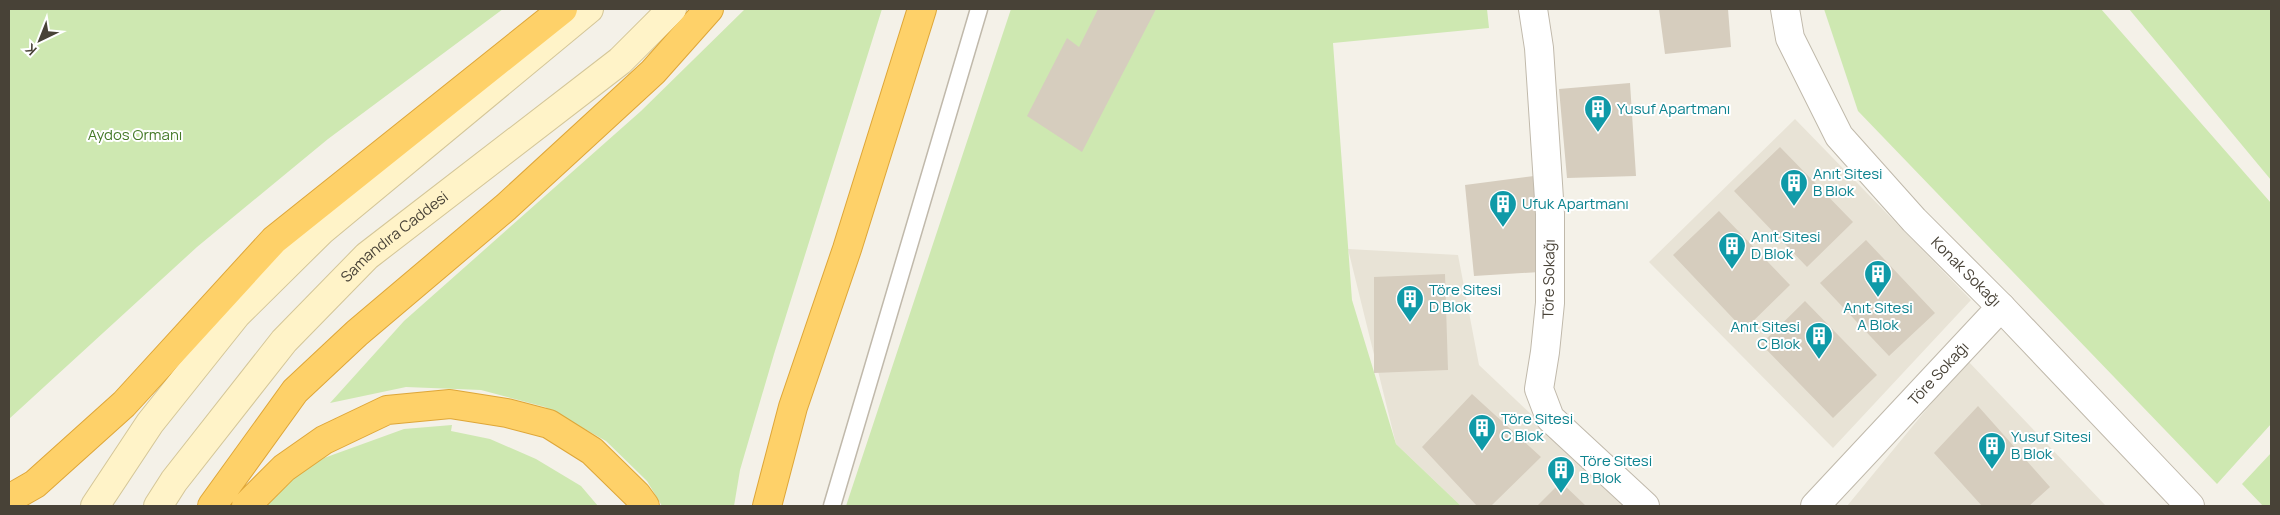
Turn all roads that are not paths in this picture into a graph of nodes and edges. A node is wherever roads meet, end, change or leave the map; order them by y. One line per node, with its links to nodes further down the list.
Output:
1 (563, 9): 10 (highway)
2 (589, 9): 11 (main road)
3 (672, 9): 12 (main road, Samandıra Caddesi)
4 (709, 9): 13 (highway)
5 (922, 9): 16 (highway)
6 (979, 9): 17 (lane)
7 (1533, 9): 18 (street, Töre Sokağı)
8 (1785, 9): 9 (street, Konak Sokağı)
9 (2001, 307): 19 (street, Töre Sokağı); 20 (street, Konak Sokağı)
10 (9, 499)
11 (95, 506)
12 (158, 506)
13 (212, 506)
14 (246, 506): 15 (highway)
15 (644, 506)
16 (767, 506)
17 (832, 506)
18 (1645, 506)
19 (1815, 506)
20 (2190, 506)

